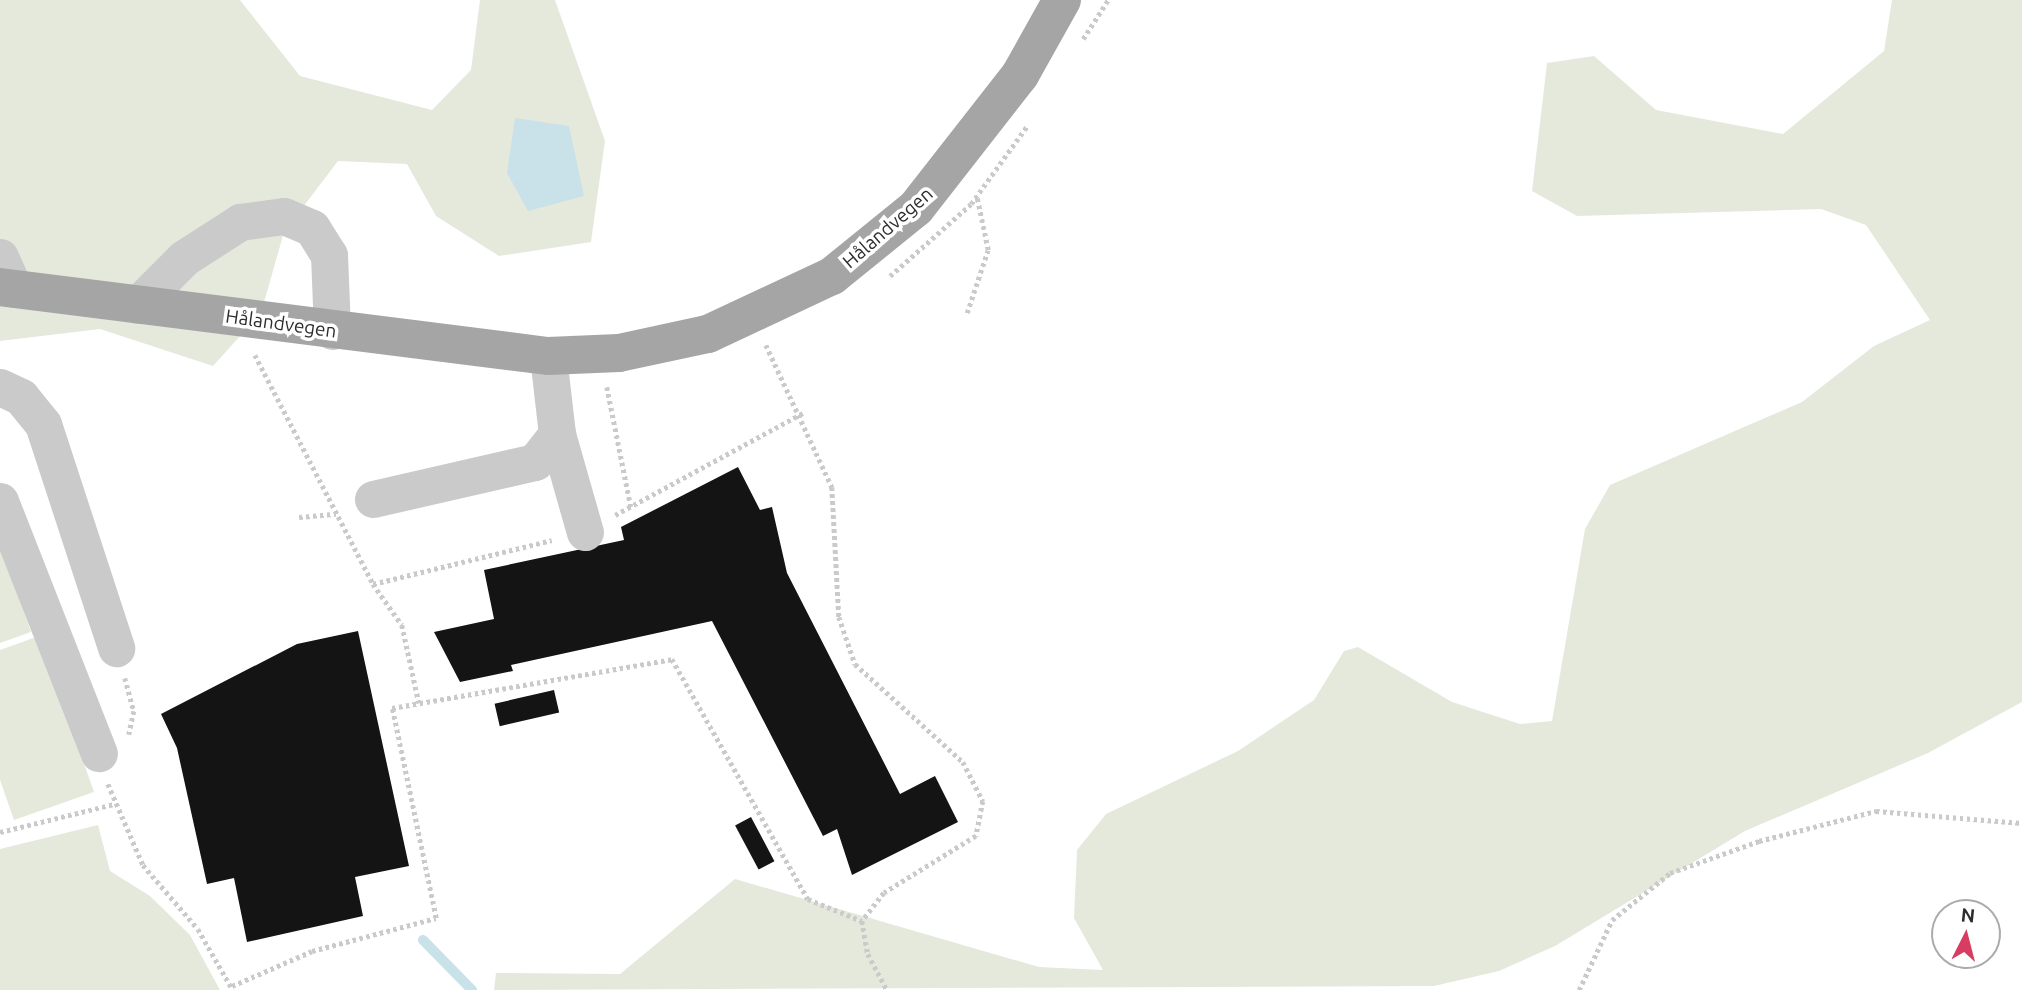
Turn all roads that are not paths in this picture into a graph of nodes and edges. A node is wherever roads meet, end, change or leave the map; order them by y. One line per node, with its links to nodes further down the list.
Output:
1 (1062, 0): 5 (main road, Hålandvegen)
2 (5, 278): 3 (main road, Hålandvegen)
3 (137, 305): 4 (main road, Hålandvegen); 4 (street)
4 (332, 331): 5 (main road, Hålandvegen)
5 (550, 370): 7 (street)
6 (0, 387): 11 (street)
7 (557, 434): 8 (street); 10 (street)
8 (373, 499)
9 (0, 501): 12 (street)
10 (585, 532)
11 (116, 648)
12 (111, 764)

